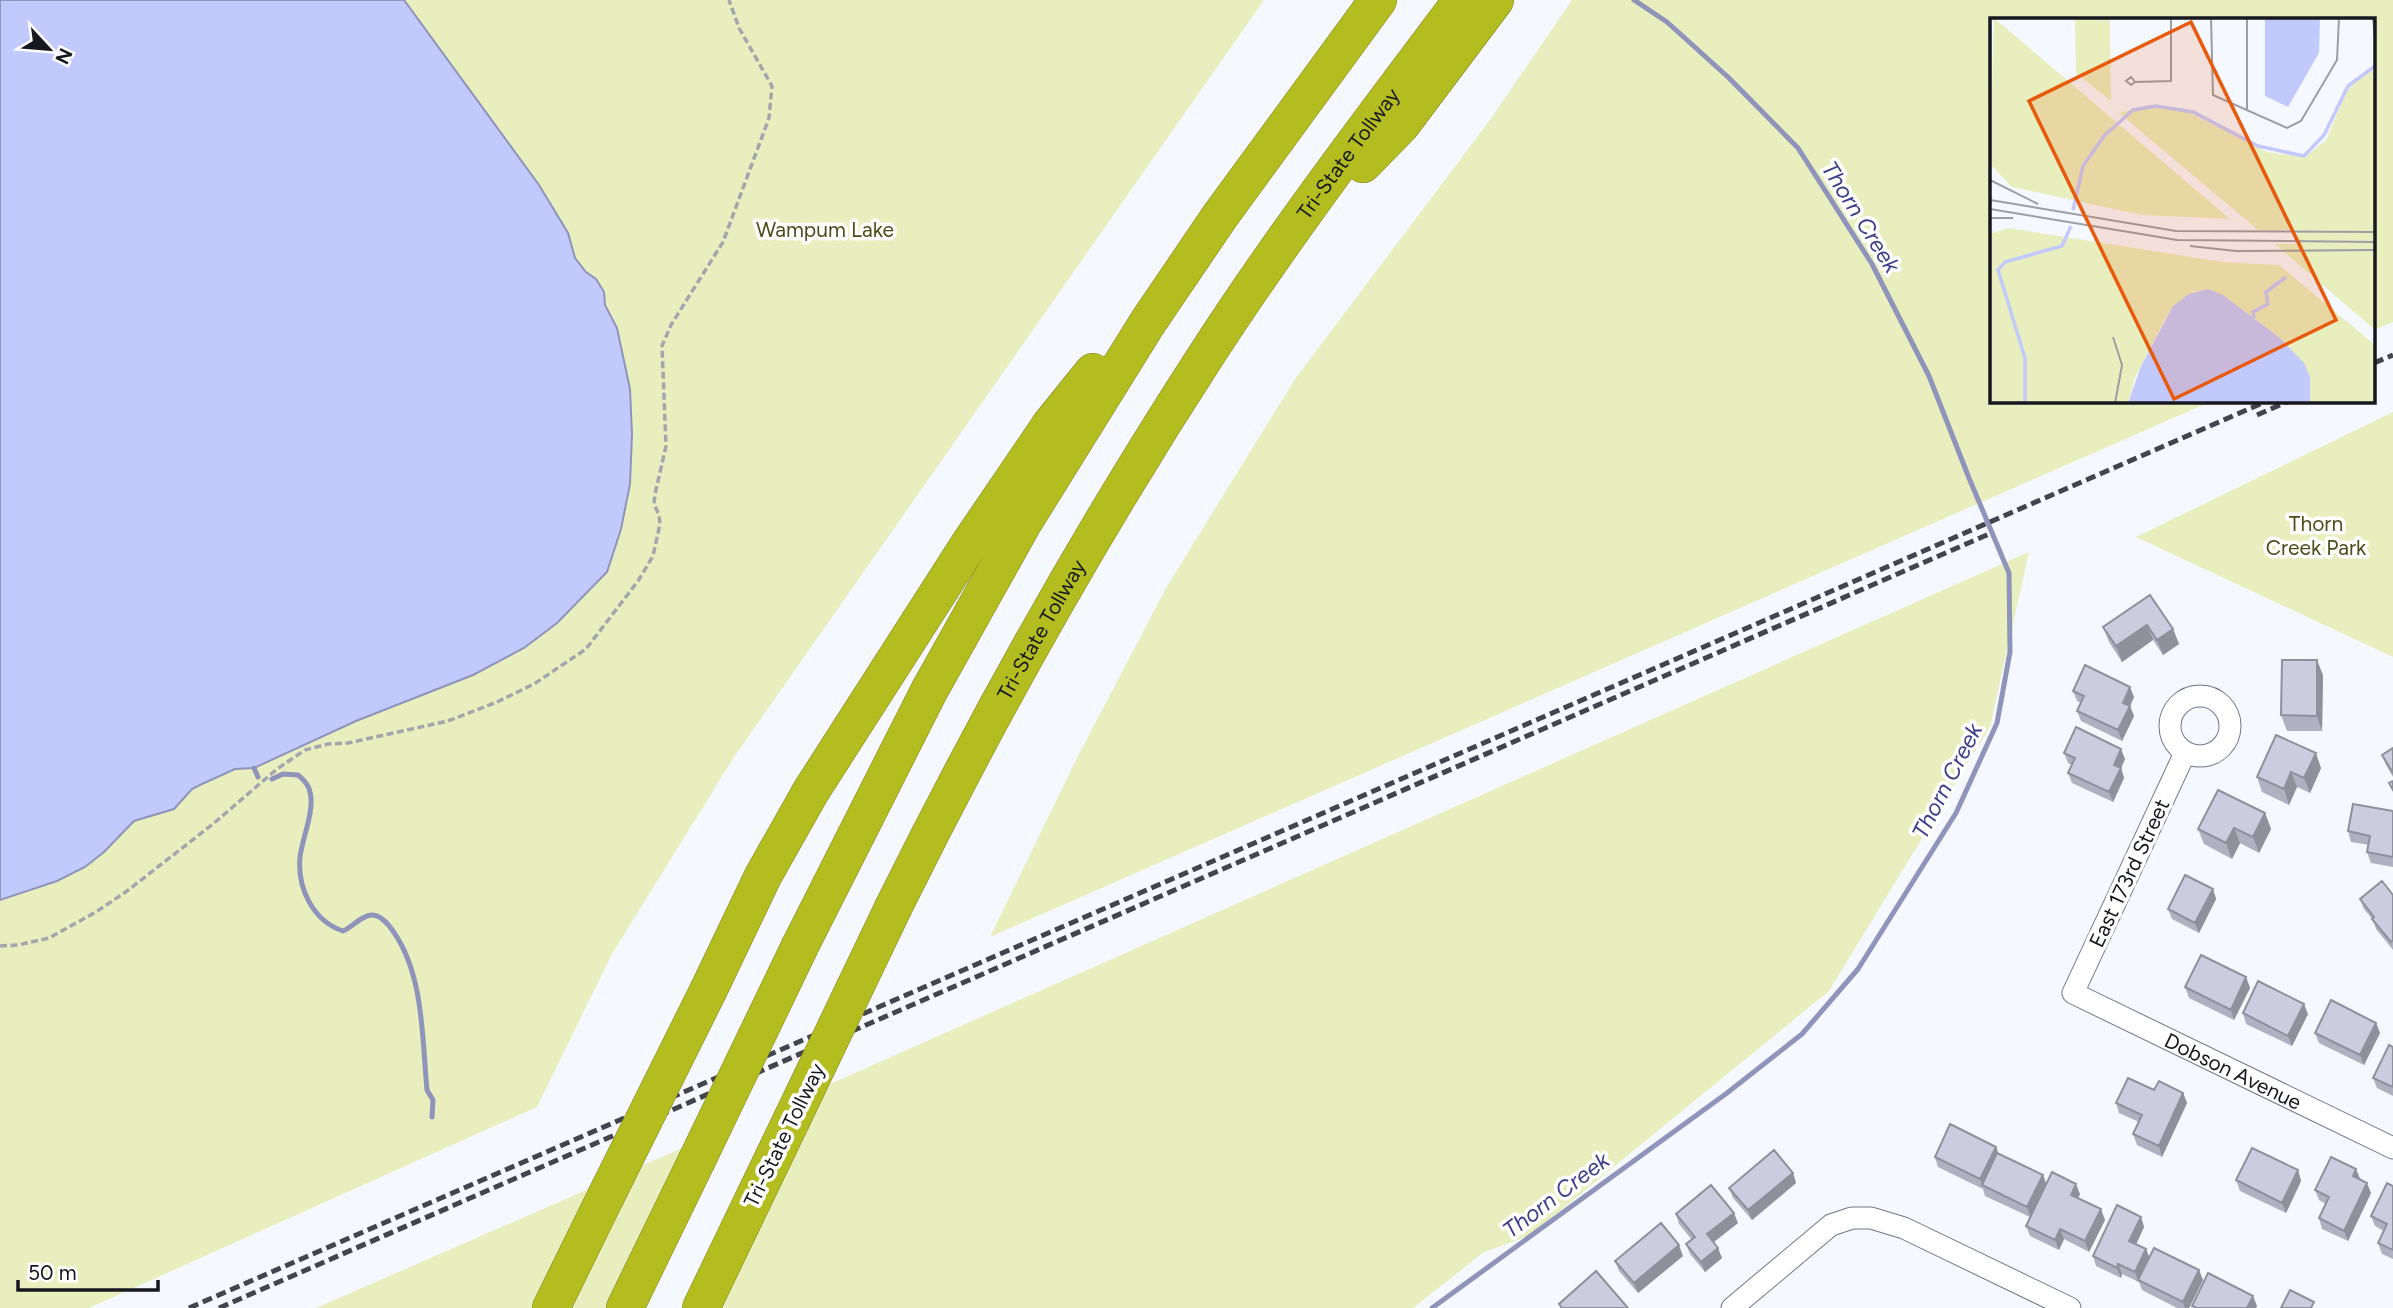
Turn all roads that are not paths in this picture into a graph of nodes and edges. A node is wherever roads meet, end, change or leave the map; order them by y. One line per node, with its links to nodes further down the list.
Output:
1 (1378, 0): 3 (highway)
2 (1475, 4): 7 (highway, Tri-State Tollway, bridge)
3 (1220, 216): 8 (highway, bridge); 9 (highway, bridge)
4 (2185, 753): 5 (street, East 173rd Street)
5 (2073, 993): 6 (street, Dobson Avenue)
6 (2393, 1148)
7 (707, 1297)
8 (551, 1308)
9 (625, 1308)
10 (1732, 1308): 11 (street)
11 (2070, 1308)

